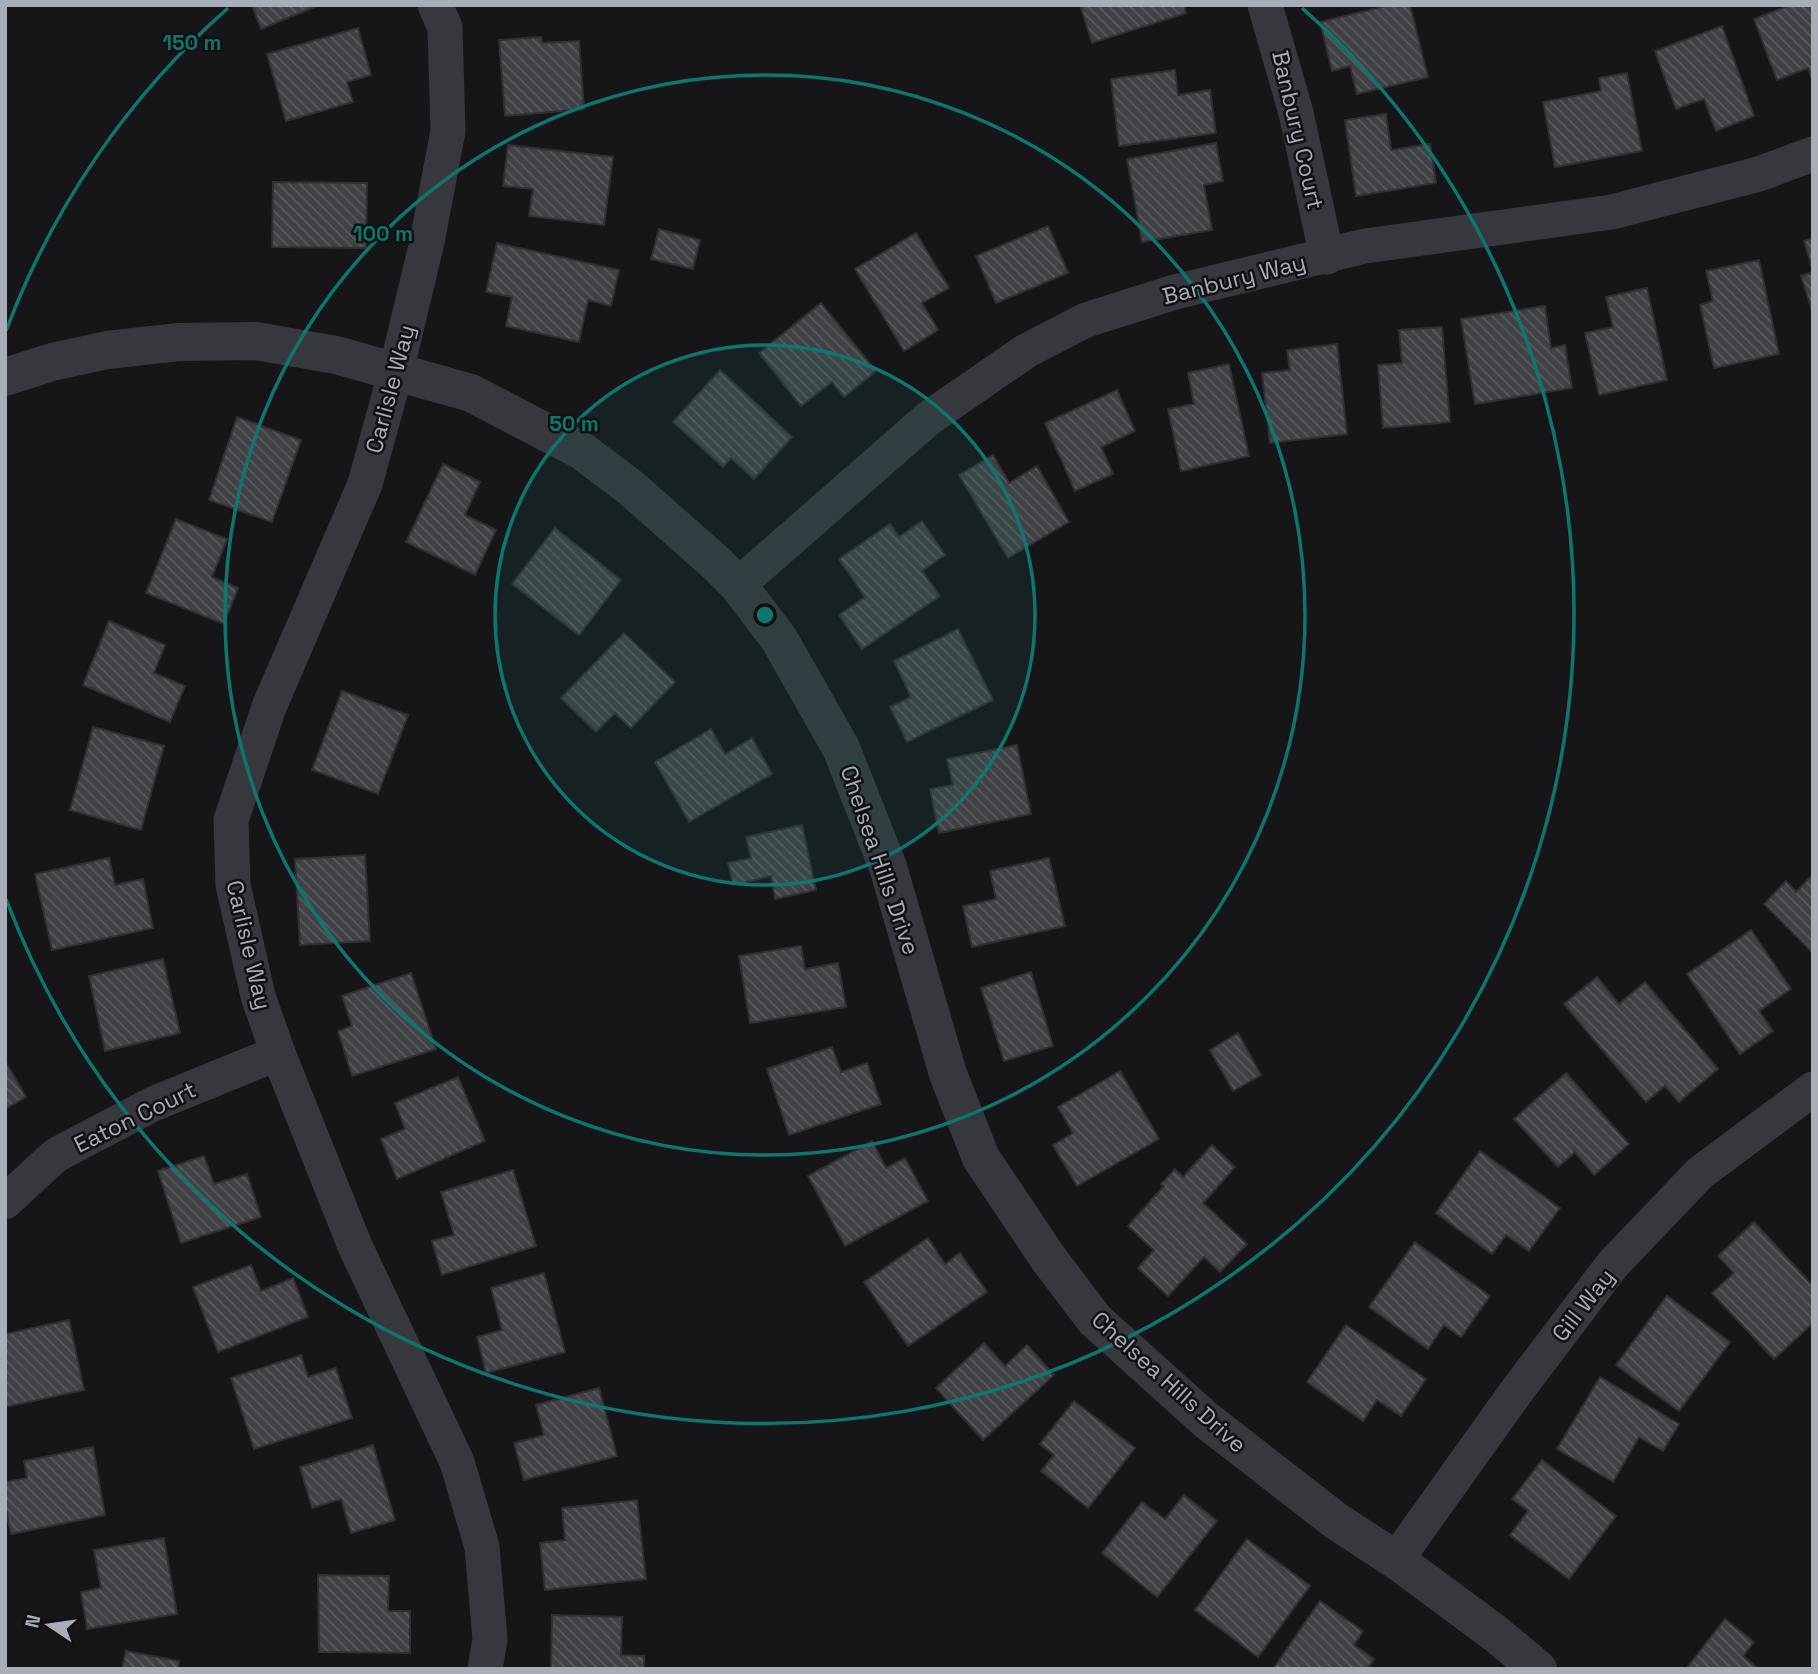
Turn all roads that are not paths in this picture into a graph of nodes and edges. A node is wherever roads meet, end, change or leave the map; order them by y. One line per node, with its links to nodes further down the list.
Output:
1 (435, 5): 5 (street, Carlisle Way)
2 (1265, 5): 4 (street, Banbury Court)
3 (1813, 154): 4 (street, Banbury Way)
4 (1327, 257): 7 (street, Banbury Way)
5 (396, 371): 6 (street, Chelsea Hills Drive); 7 (street, Chelsea Hills Drive); 8 (street, Carlisle Way)
6 (5, 377)
7 (738, 585): 11 (street, Chelsea Hills Drive)
8 (278, 1053): 10 (street, Eaton Court); 12 (street, Carlisle Way)
9 (1813, 1089): 11 (street, Gill Way)
10 (5, 1202)
11 (1396, 1560): 13 (street, Chelsea Hills Drive)
12 (485, 1669)
13 (1538, 1669)

